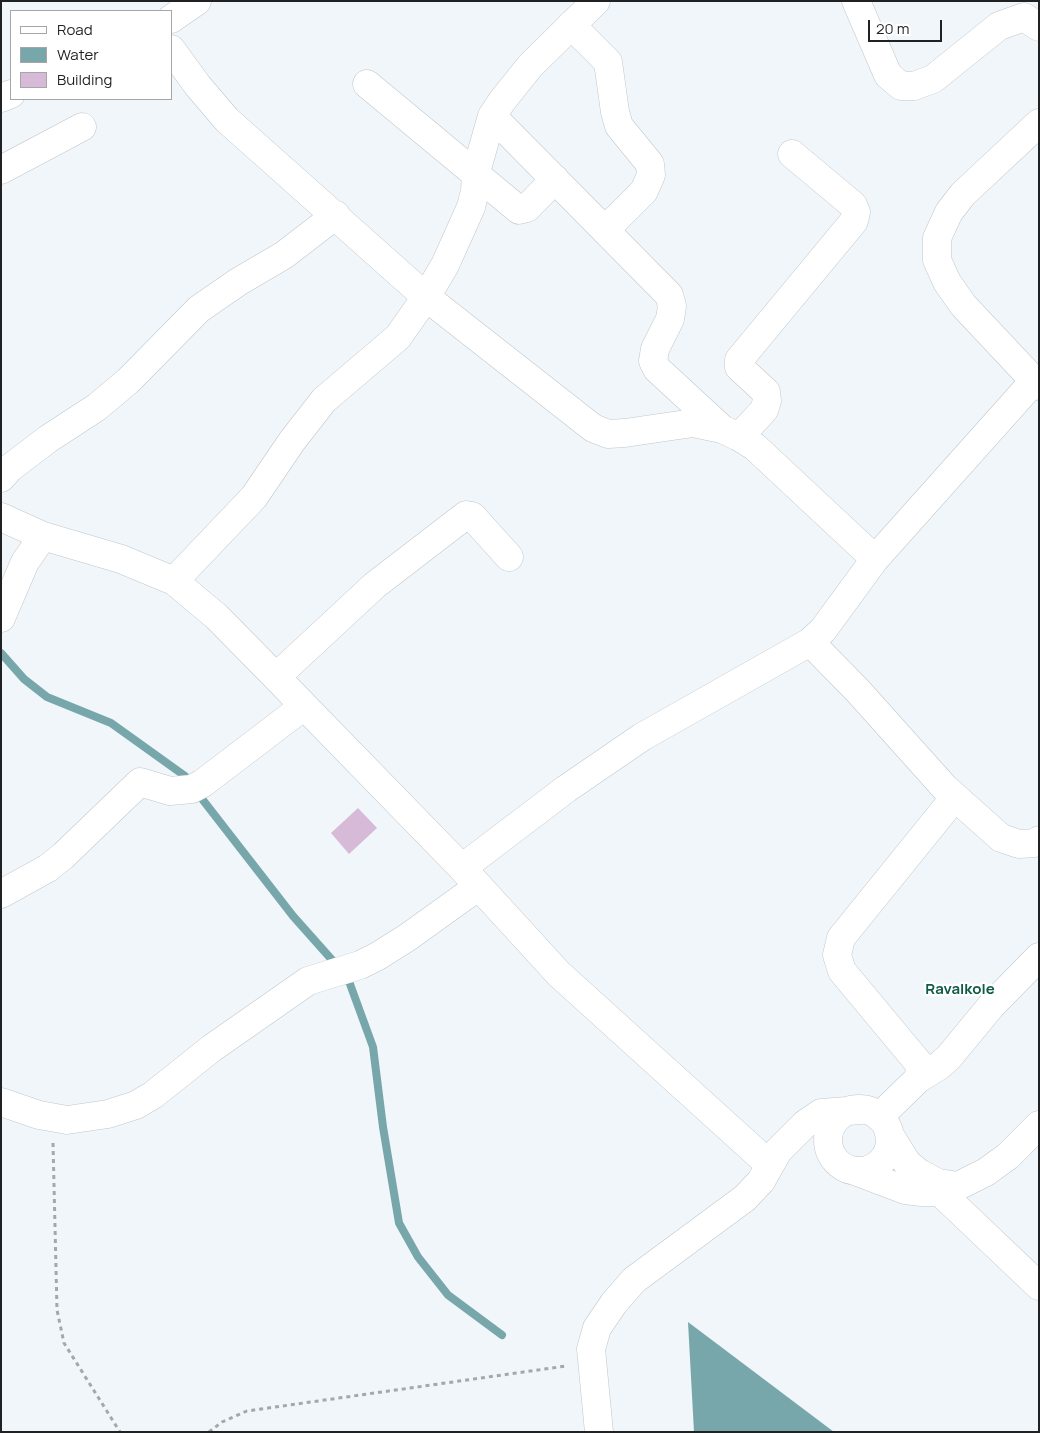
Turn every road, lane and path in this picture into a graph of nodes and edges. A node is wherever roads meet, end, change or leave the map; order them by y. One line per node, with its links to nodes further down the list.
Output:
1 (197, 1): 4 (street)
2 (596, 1): 5 (street)
3 (856, 1): 6 (street)
4 (172, 17)
5 (572, 25): 9 (street); 17 (street)
6 (1039, 27)
7 (172, 50): 16 (street)
8 (367, 84): 14 (street)
9 (492, 116): 14 (street); 15 (street)
10 (1039, 123): 19 (street)
11 (82, 127): 13 (street)
12 (792, 154): 20 (street)
13 (1, 170)
14 (476, 172): 15 (street); 18 (street)
15 (555, 179): 17 (street)
16 (336, 215): 18 (street); 21 (street)
17 (605, 230): 20 (street)
18 (426, 297): 20 (street); 26 (street)
19 (1036, 383): 25 (street)
20 (731, 433): 25 (street)
21 (1, 478)
22 (1, 517): 23 (street)
23 (43, 536): 26 (street); 27 (street)
24 (509, 557): 29 (street)
25 (876, 559): 28 (street)
26 (174, 581): 29 (street)
27 (1, 618)
28 (810, 642): 31 (street); 33 (street)
29 (276, 677): 30 (street)
30 (304, 706): 33 (street); 34 (street)
31 (955, 797): 32 (street); 36 (street)
32 (1039, 840)
33 (470, 877): 38 (street); 41 (street)
34 (1, 894)
35 (1039, 957): 36 (street)
36 (918, 1079): 39 (street)
37 (1, 1102): 38 (street)
38 (53, 1117): 46 (path)
39 (876, 1120): 41 (street); 42 (street); 42 (street); 43 (street)
40 (1039, 1125): 43 (street)
41 (770, 1165): 42 (street); 45 (street)
42 (843, 1165): 43 (street)
43 (949, 1189): 44 (street)
44 (1037, 1281)
45 (591, 1362): 47 (path); 48 (street)
46 (120, 1432)
47 (209, 1432)
48 (599, 1432)

